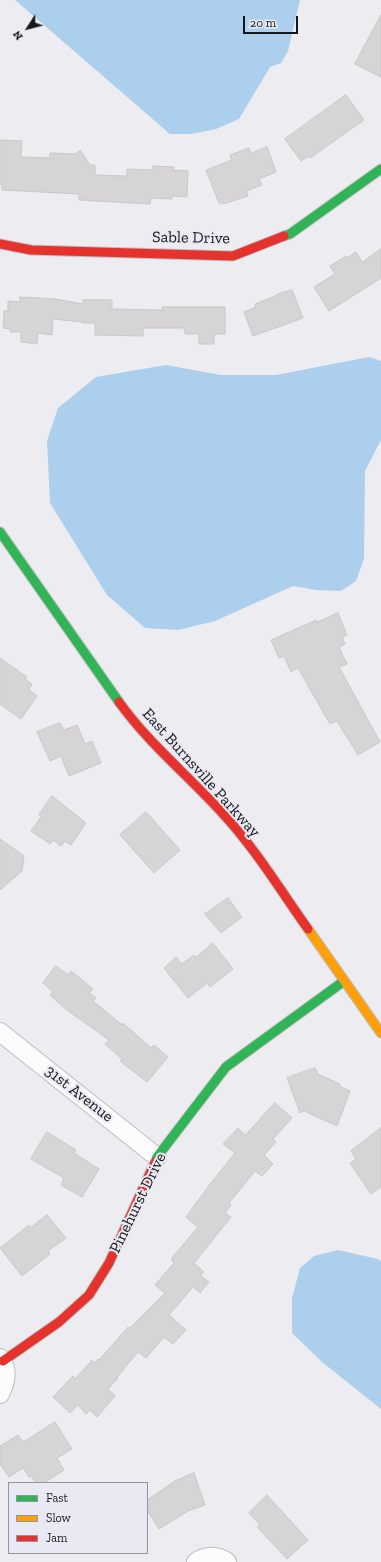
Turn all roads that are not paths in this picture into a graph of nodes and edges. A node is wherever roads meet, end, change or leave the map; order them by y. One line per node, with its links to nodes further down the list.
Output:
1 (381, 169): 2 (street, Sable Drive)
2 (0, 244)
3 (0, 532): 4 (street, East Burnsville Parkway)
4 (344, 981): 6 (street, East Burnsville Parkway); 7 (street, Pinehurst Drive)
5 (0, 1032): 7 (street, 31st Avenue)
6 (381, 1033)
7 (157, 1157): 8 (street, Pinehurst Drive)
8 (1, 1360): 9 (street, Pinehurst Drive)
9 (0, 1394)
10 (196, 1562): 11 (street)
11 (227, 1562)

